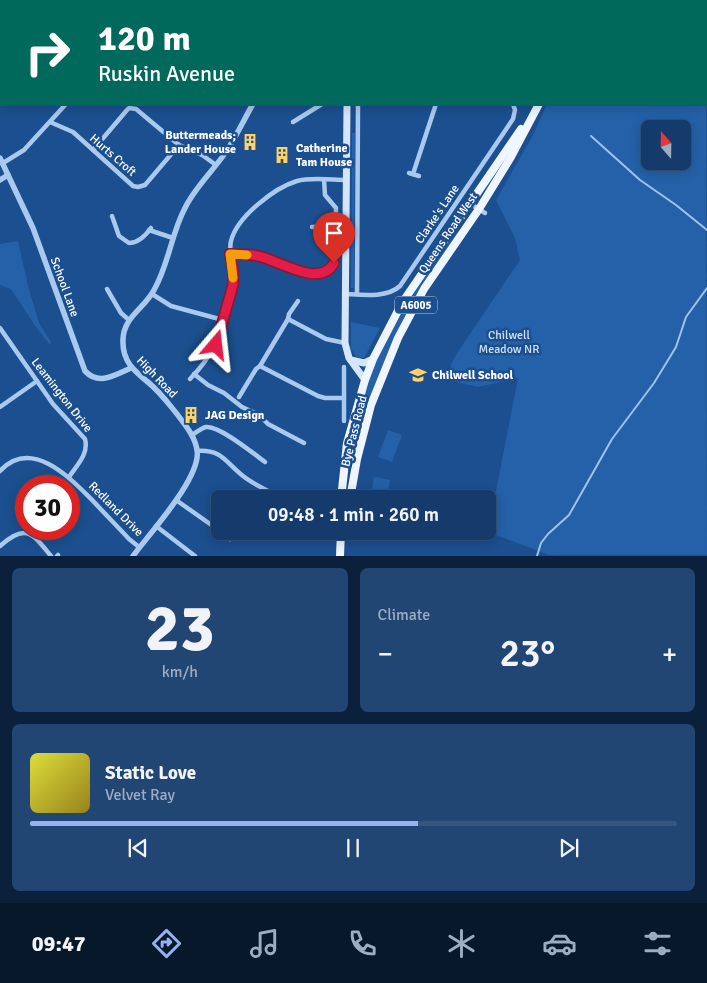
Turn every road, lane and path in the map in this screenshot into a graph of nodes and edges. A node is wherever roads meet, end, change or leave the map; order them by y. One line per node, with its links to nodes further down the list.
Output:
1 (65, 105): 10 (street)
2 (252, 105): 18 (street, High Road)
3 (320, 105): 9 (street)
4 (347, 105): 13 (main road, Bye Pass Road)
5 (358, 105): 14 (street)
6 (436, 105): 20 (street)
7 (513, 105): 36 (street, Clarke's Lane)
8 (537, 107): 24 (main road, Queens Road West / A6005); 25 (main road, Queens Road West / A6005)
9 (300, 118): 11 (street); 12 (street)
10 (50, 122): 16 (street, Hurts Croft); 17 (street)
11 (293, 122)
12 (304, 124)
13 (347, 127): 14 (street); 23 (main road, Bye Pass Road)
14 (358, 127): 36 (street)
15 (178, 144): 16 (street); 16 (street, Hurts Croft); 18 (street)
16 (93, 150)
17 (1, 161): 19 (street, School Lane)
18 (216, 164): 31 (street, High Road)
19 (8, 175): 21 (street); 47 (street, School Lane)
20 (419, 176)
21 (0, 180)
22 (324, 180): 23 (street); 30 (street); 32 (street)
23 (346, 180): 35 (main road, Bye Pass Road)
24 (470, 203): 25 (street); 44 (main road, Queens Road West / A6005)
25 (482, 211): 48 (main road, Queens Road West / A6005)
26 (112, 216): 27 (street)
27 (114, 222): 28 (street); 31 (street)
28 (107, 224)
29 (312, 227): 30 (street)
30 (336, 227): 32 (street)
31 (174, 238): 34 (street, High Road)
32 (230, 254): 40 (street)
33 (107, 289): 39 (street)
34 (152, 294): 39 (street, High Road); 40 (street)
35 (346, 294): 36 (street, Clarke's Lane); 42 (main road, Bye Pass Road)
36 (357, 294)
37 (298, 301): 38 (street)
38 (288, 319): 42 (street); 45 (street)
39 (129, 320): 47 (street, High Road)
40 (223, 320): 49 (street)
41 (0, 328): 52 (street, Leamington Drive)
42 (345, 343): 43 (main road, Bye Pass Road)
43 (351, 360): 44 (main road); 51 (main road, Bye Pass Road)
44 (373, 360): 51 (main road, Bye Pass Road / A6005)
45 (260, 366): 53 (street); 54 (street)
46 (344, 367): 54 (street, Bye Pass Road)
47 (131, 368): 59 (street, High Road)
48 (383, 371): 71 (main road, Bye Pass Road / A6005)
49 (194, 374): 50 (street); 57 (street)
50 (190, 378)
51 (365, 380): 70 (main road, Bye Pass Road / A6005)
52 (37, 381): 56 (street); 67 (street, Leamington Drive)
53 (239, 397)
54 (344, 398): 58 (street, Bye Pass Road)
55 (252, 404): 57 (street)
56 (0, 407)
57 (249, 410): 60 (street)
58 (344, 421)
59 (192, 436): 62 (street, High Road); 63 (street)
60 (304, 443)
61 (260, 448): 63 (street)
62 (198, 451): 69 (street); 72 (street)
63 (255, 454): 64 (street)
64 (265, 462)
65 (0, 471): 66 (street, Redland Drive)
66 (66, 475)
67 (70, 475)
68 (80, 488): 77 (street, Redland Drive)
69 (267, 490)
70 (342, 490)
71 (352, 490)
72 (176, 500): 73 (street); 74 (street)
73 (211, 525)
74 (156, 526): 77 (street); 80 (street)
75 (341, 540): 81 (main road)
76 (0, 546): 78 (street)
77 (139, 547): 79 (street)
78 (51, 556)
79 (133, 556)
80 (195, 556)
81 (340, 556)

